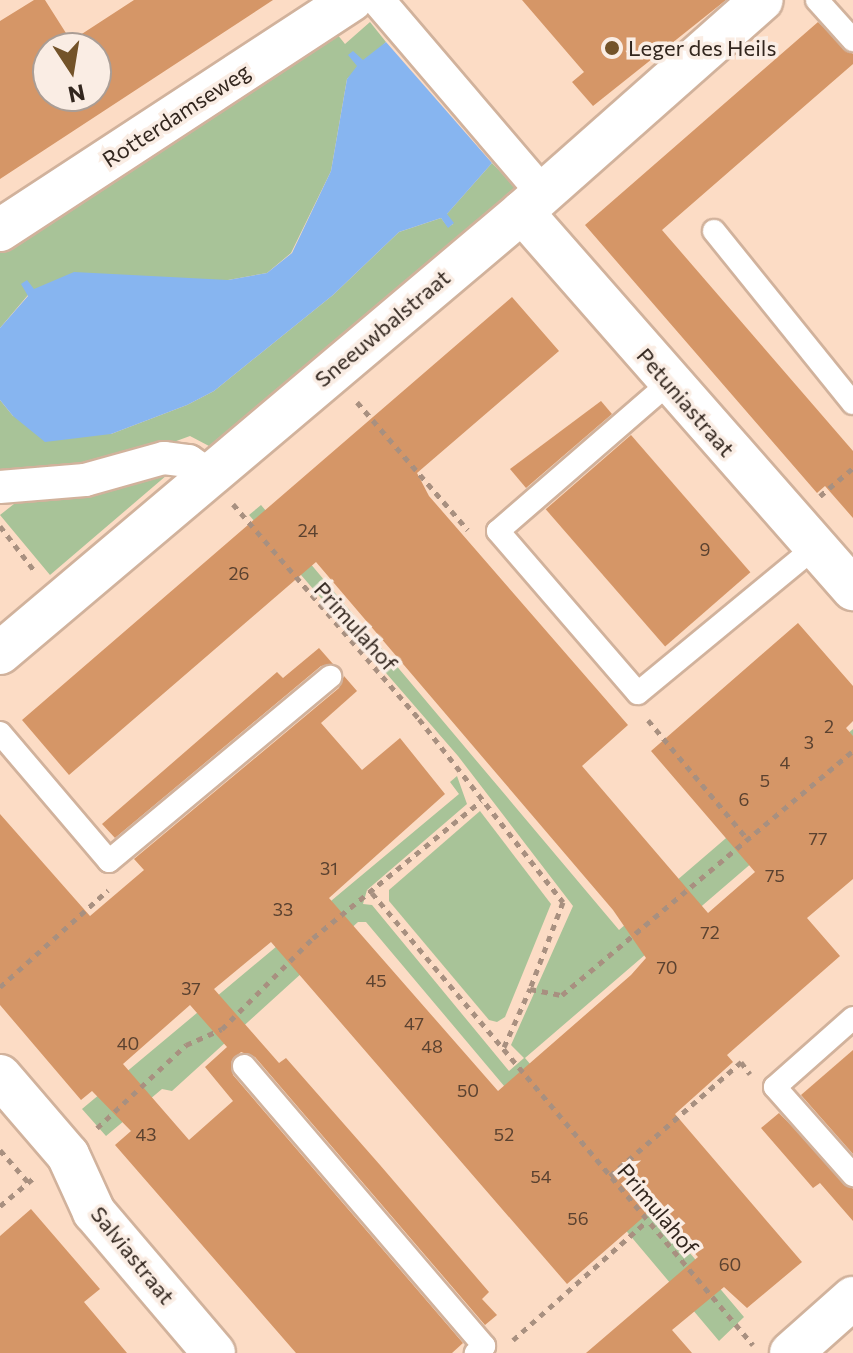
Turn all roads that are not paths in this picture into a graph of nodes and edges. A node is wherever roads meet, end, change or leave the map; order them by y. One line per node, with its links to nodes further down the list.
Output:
1 (351, 0): 7 (street, Rotterdamseweg)
2 (378, 0): 6 (street)
3 (762, 0): 6 (street, Sneeuwbalstraat)
4 (817, 0): 5 (lane)
5 (853, 40)
6 (532, 201): 9 (street, Petuniastraat); 11 (street, Sneeuwbalstraat)
7 (0, 230)
8 (714, 231): 10 (lane)
9 (669, 383): 13 (street, Petuniastraat); 13 (lane)
10 (853, 403)
11 (206, 473): 12 (street); 15 (street, Sneeuwbalstraat)
12 (0, 487)
13 (815, 547): 14 (street, Petuniastraat)
14 (853, 589)
15 (0, 653)
16 (330, 677): 17 (lane)
17 (0, 733)
18 (853, 1018): 21 (lane)
19 (244, 1066): 24 (lane)
20 (0, 1076): 23 (street, Salviastraat)
21 (853, 1175)
22 (853, 1298): 25 (street)
23 (214, 1353)
24 (476, 1353)
25 (791, 1353)

